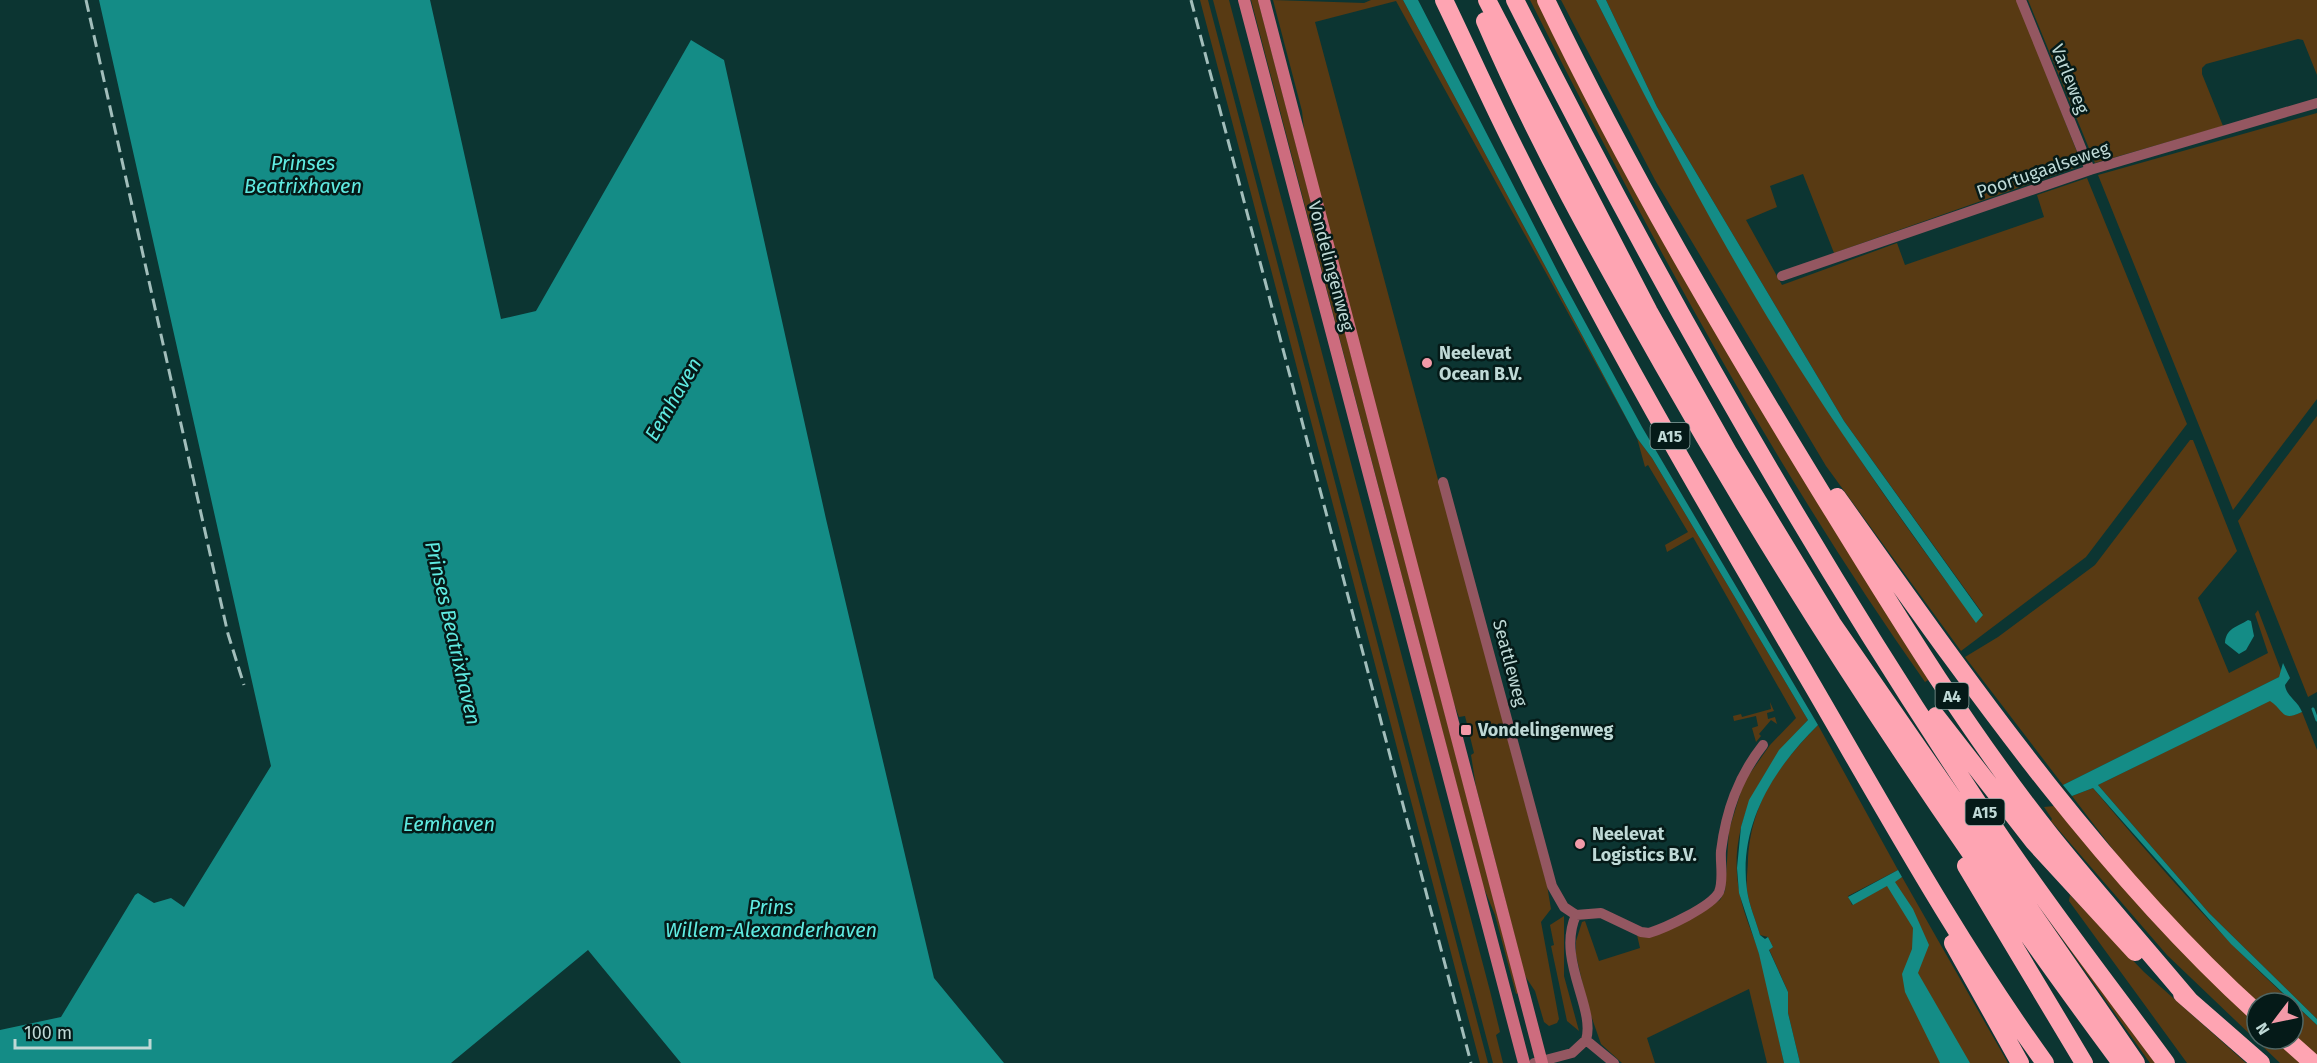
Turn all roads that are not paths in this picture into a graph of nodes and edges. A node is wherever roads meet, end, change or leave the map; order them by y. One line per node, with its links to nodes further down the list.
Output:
1 (1244, 0): 24 (main road, Vondelingenweg)
2 (1264, 0): 23 (main road, Vondelingenweg)
3 (1444, 0): 17 (highway, A15)
4 (1476, 0): 16 (highway, A15)
5 (1487, 0): 30 (highway, A15)
6 (1515, 0): 14 (highway, A15)
7 (1546, 0): 12 (highway)
8 (2021, 0): 10 (street, Varleweg)
9 (2317, 103): 10 (street, Poortugaalseweg)
10 (2090, 170): 11 (street, Poortugaalseweg)
11 (1782, 276)
12 (1746, 369): 19 (highway, A4); 20 (highway)
13 (1443, 482): 18 (street, Seattleweg)
14 (1818, 551): 19 (highway, A4); 31 (highway, A15)
15 (1763, 746): 18 (street)
16 (1924, 788): 28 (highway, A15); 29 (highway, A15)
17 (1920, 869): 26 (highway, A15); 27 (highway, A15)
18 (1576, 915): 21 (street)
19 (2190, 1001): 32 (highway, A4)
20 (2245, 1001)
21 (1586, 1040): 23 (street); 25 (street)
22 (2300, 1051): 33 (highway)
23 (1539, 1062)
24 (1524, 1063)
25 (1614, 1063)
26 (2019, 1063)
27 (2045, 1063)
28 (2084, 1063)
29 (2121, 1063)
30 (2136, 1063)
31 (2166, 1063)
32 (2261, 1063)
33 (2313, 1063)

